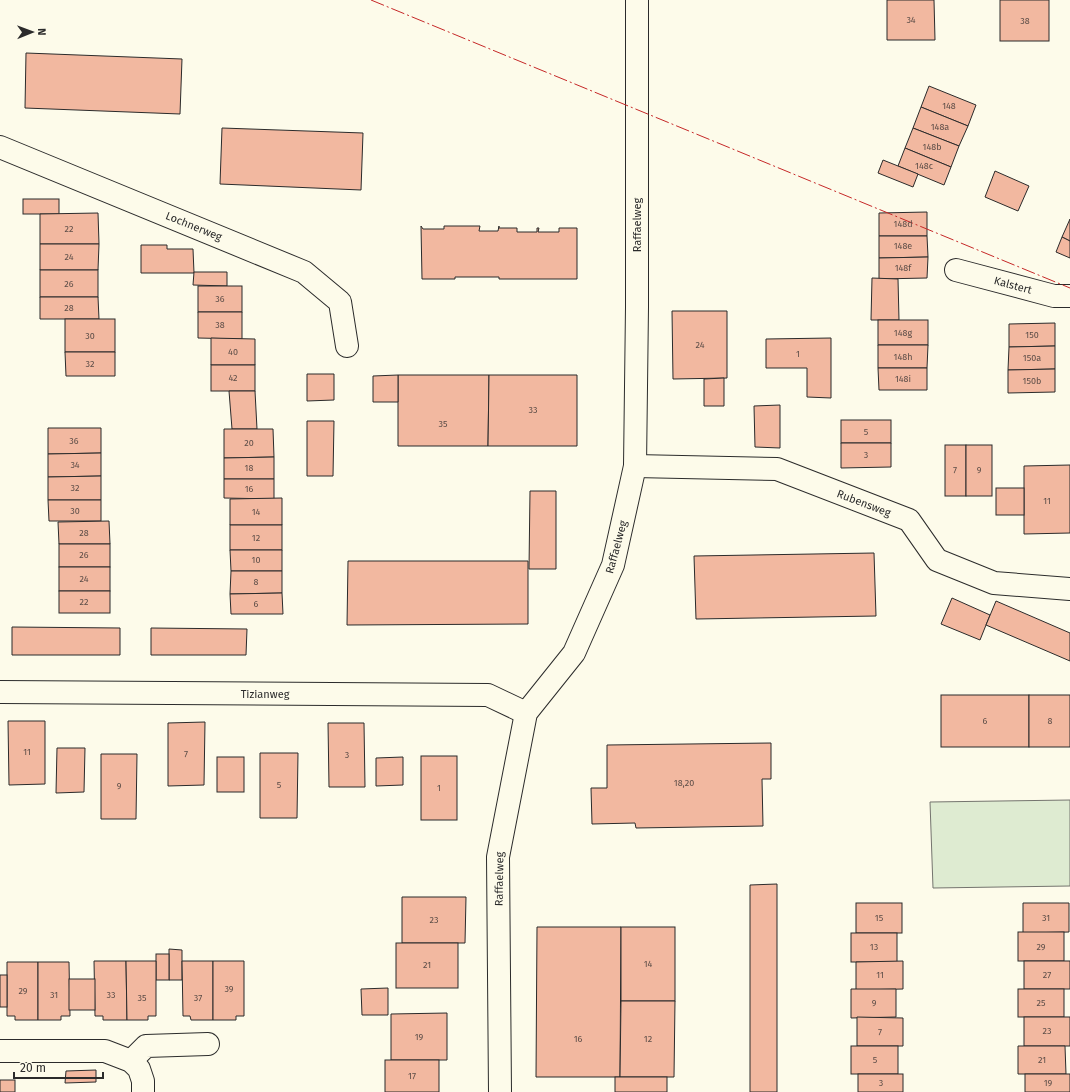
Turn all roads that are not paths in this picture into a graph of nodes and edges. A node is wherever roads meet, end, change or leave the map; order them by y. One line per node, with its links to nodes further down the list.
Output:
1 (637, 0): 6 (street, Raffaelweg)
2 (0, 147): 5 (street, Lochnerweg)
3 (956, 270): 4 (street, Kalstert)
4 (1070, 296)
5 (347, 346)
6 (635, 466): 7 (street, Rubensweg); 9 (street, Raffaelweg)
7 (1070, 589)
8 (0, 692): 9 (street, Tizianweg)
9 (526, 713): 14 (street, Raffaelweg)
10 (208, 1044): 12 (street)
11 (0, 1051): 12 (street)
12 (130, 1060): 13 (street)
13 (143, 1092)
14 (500, 1092)

